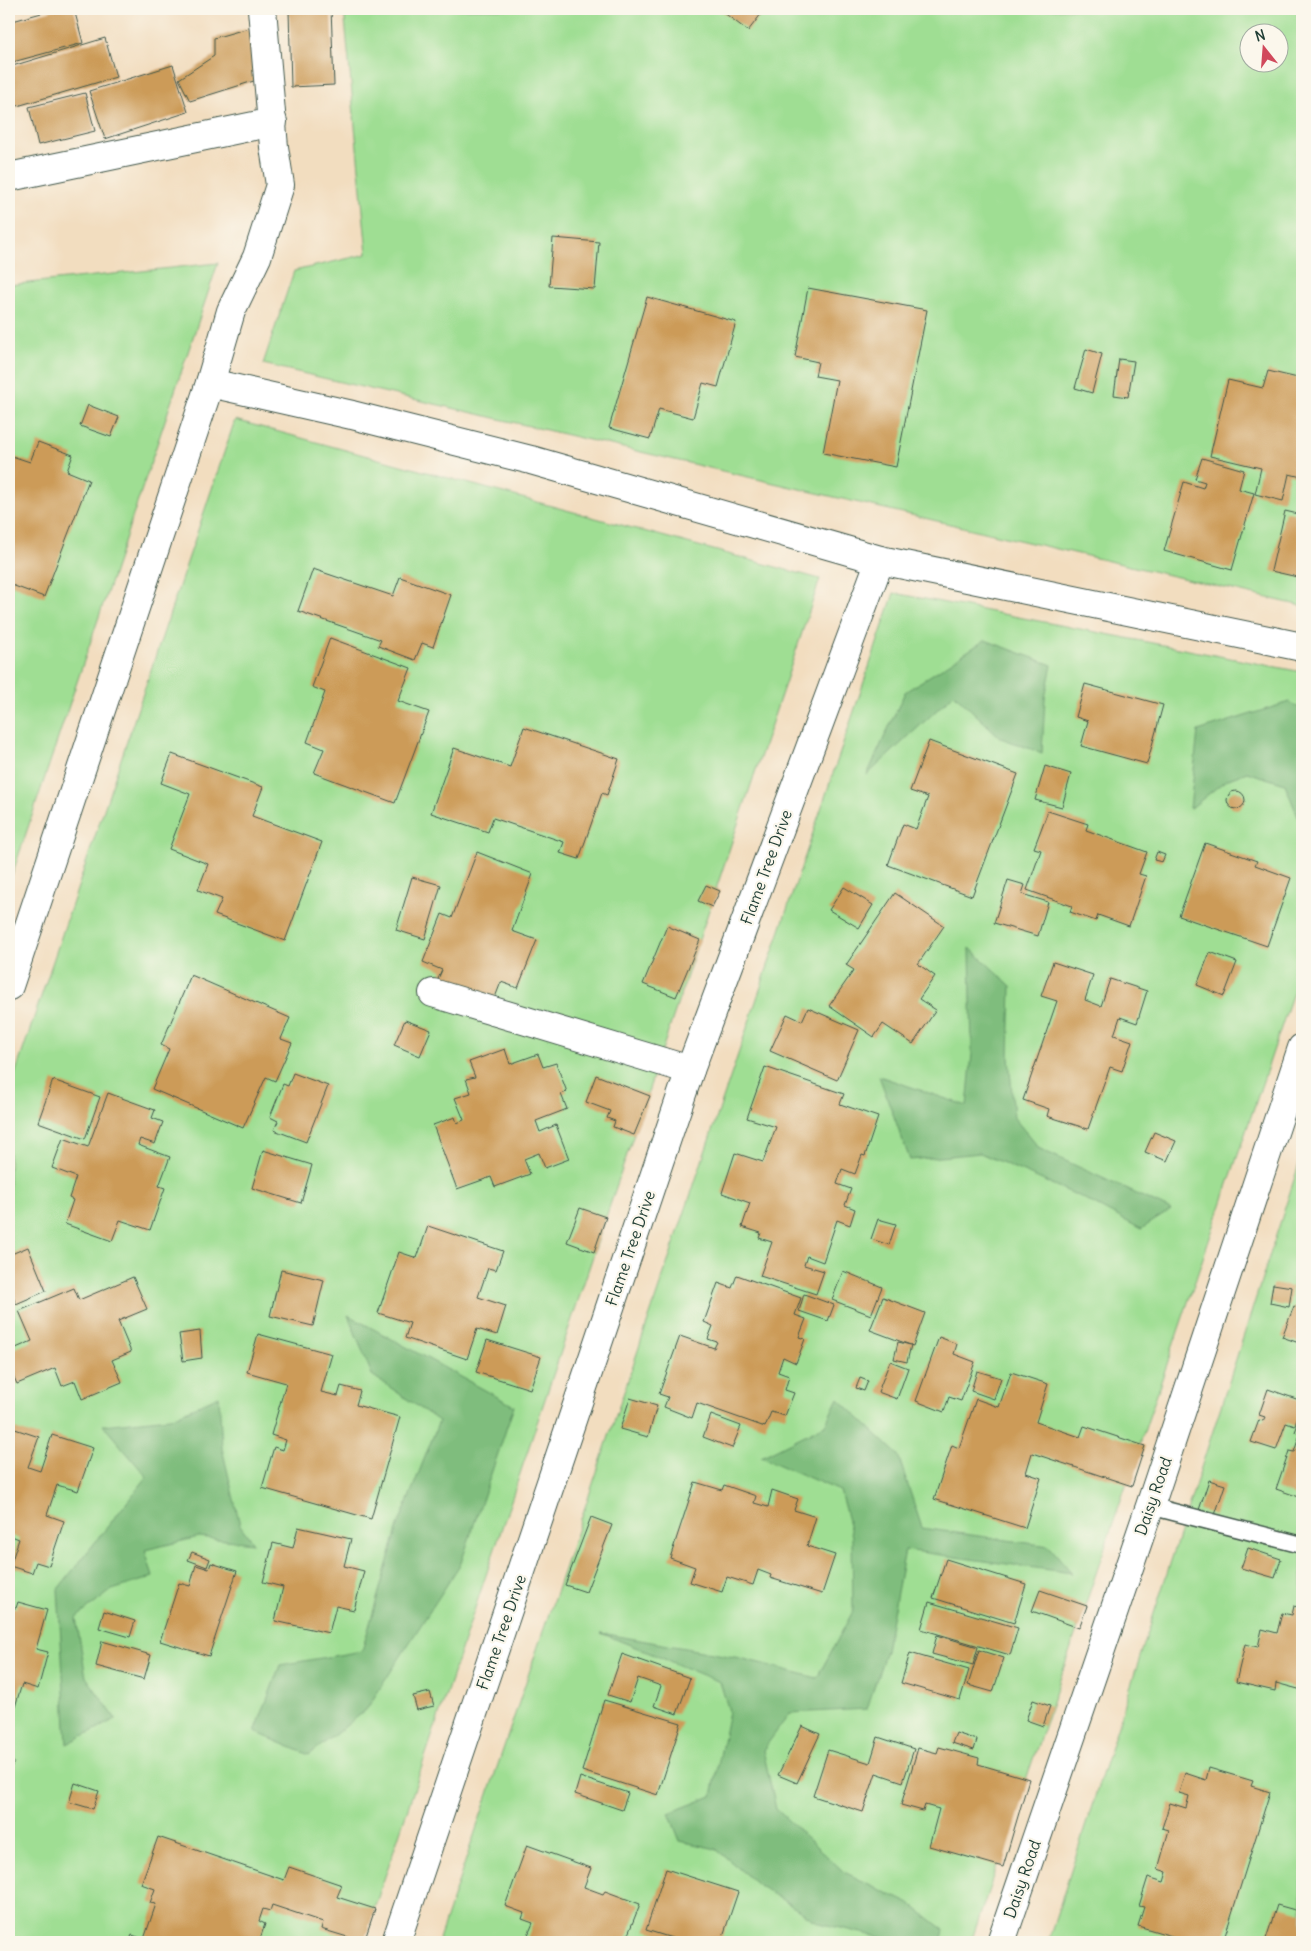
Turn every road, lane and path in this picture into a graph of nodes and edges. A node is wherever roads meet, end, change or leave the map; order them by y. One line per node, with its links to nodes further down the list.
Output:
1 (262, 9): 2 (street)
2 (273, 122): 3 (street); 4 (street)
3 (9, 177)
4 (210, 383): 5 (street); 7 (street)
5 (880, 560): 6 (street); 10 (street, Flame Tree Drive)
6 (1302, 647)
7 (9, 986)
8 (433, 993): 10 (street)
9 (1302, 1048): 11 (street, Daisy Road)
10 (690, 1070): 13 (street, Flame Tree Drive)
11 (1150, 1506): 12 (lane); 14 (street, Daisy Road)
12 (1302, 1545)
13 (396, 1942)
14 (1001, 1942)

